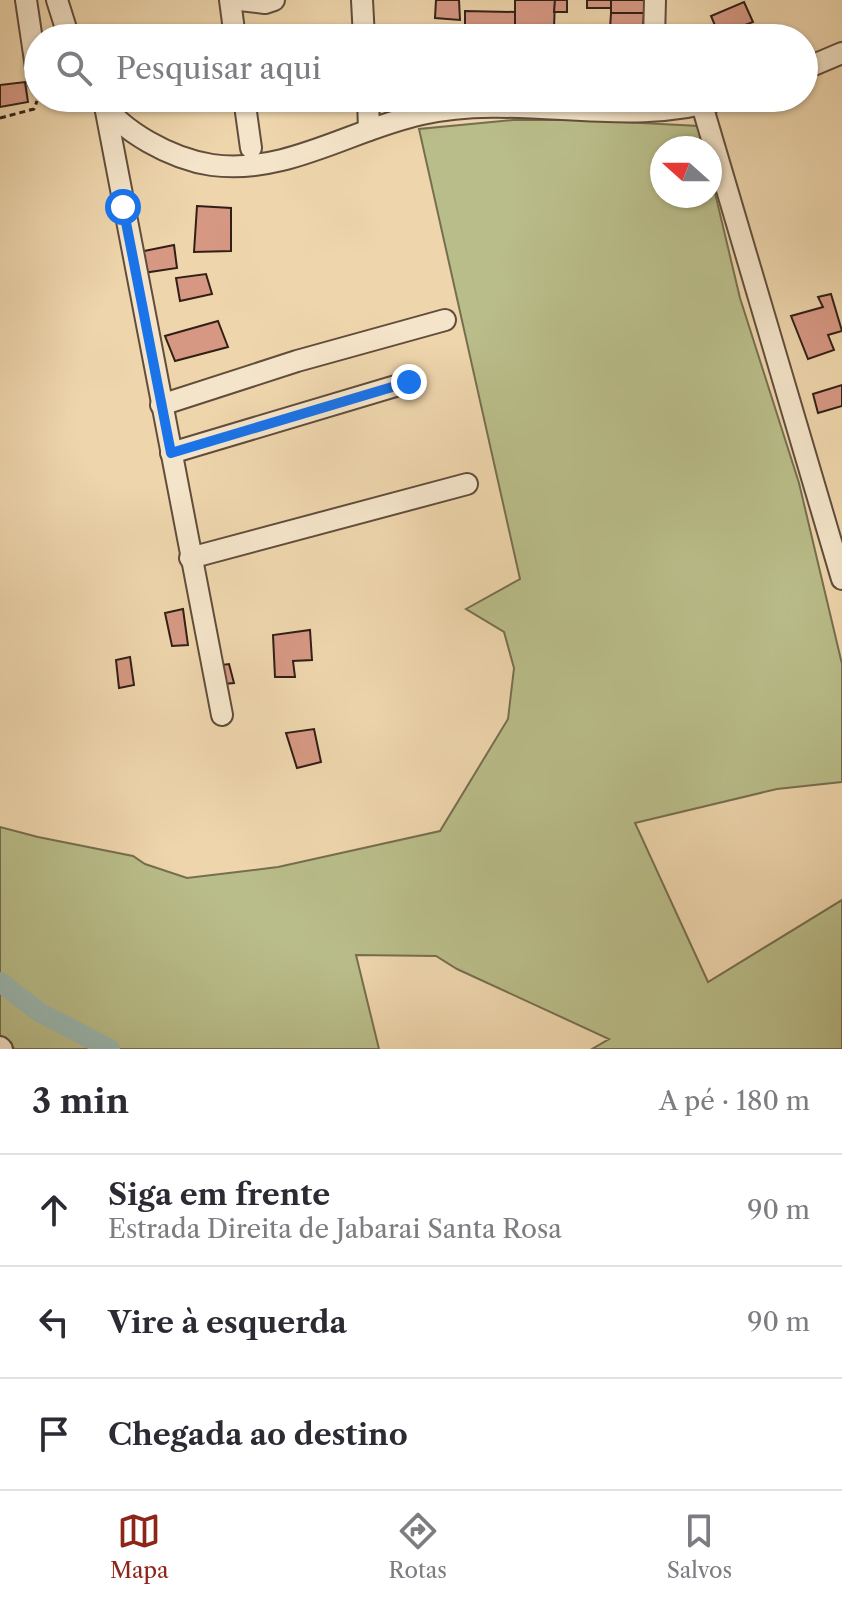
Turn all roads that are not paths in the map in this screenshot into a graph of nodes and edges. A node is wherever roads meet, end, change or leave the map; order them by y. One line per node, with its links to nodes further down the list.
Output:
1 (26, 0): 8 (street)
2 (57, 0): 9 (street)
3 (230, 0): 10 (street)
4 (240, 0): 5 (street)
5 (274, 0)
6 (362, 0): 11 (street)
7 (655, 0): 12 (street)
8 (30, 24)
9 (65, 24)
10 (233, 24)
11 (363, 24)
12 (654, 24)
13 (842, 53): 14 (street)
14 (818, 63)
15 (104, 112): 25 (street)
16 (113, 112): 21 (street)
17 (246, 112): 22 (street)
18 (368, 112): 21 (street)
19 (439, 112): 21 (street)
20 (704, 112): 29 (street)
21 (369, 130)
22 (251, 148)
23 (445, 320): 25 (street)
24 (409, 382): 26 (street)
25 (161, 405): 26 (street)
26 (171, 453): 28 (street)
27 (467, 484): 28 (street)
28 (190, 558): 30 (street)
29 (842, 579)
30 (222, 715)

